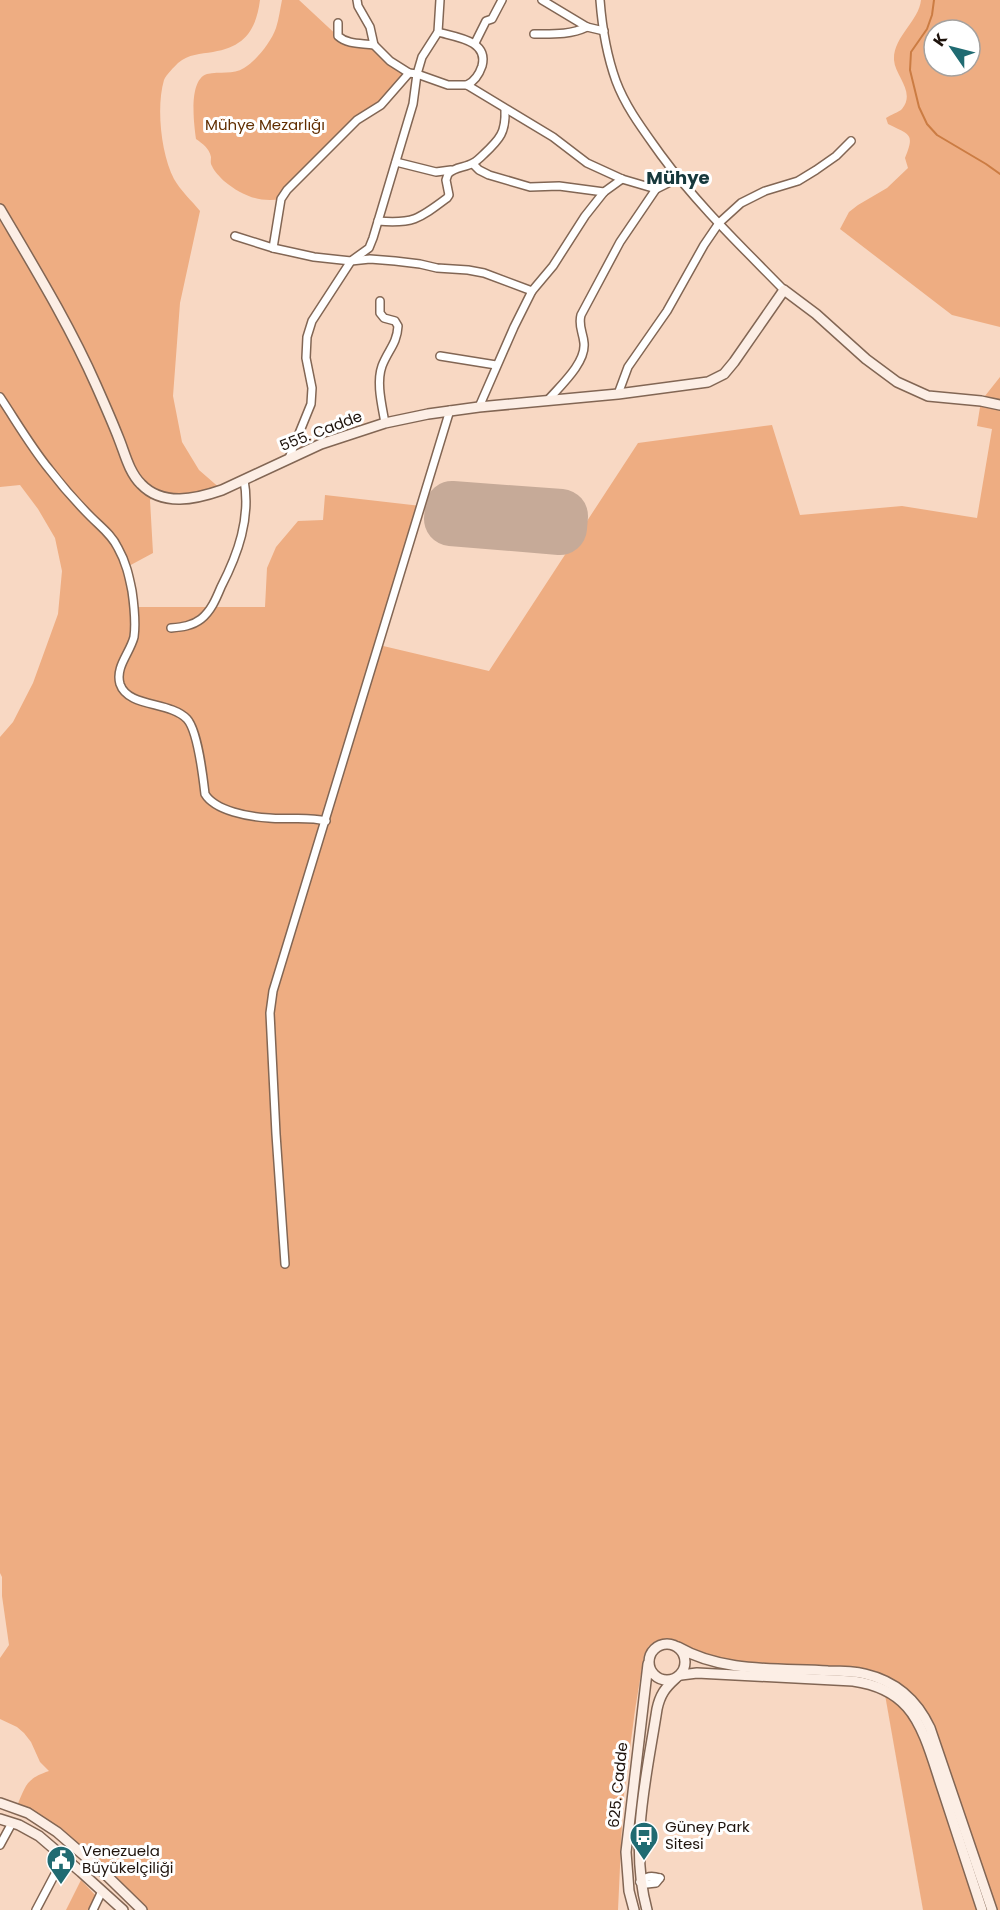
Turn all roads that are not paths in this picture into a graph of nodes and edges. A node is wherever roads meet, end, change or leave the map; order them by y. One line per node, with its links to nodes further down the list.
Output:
1 (357, 0): 12 (street)
2 (440, 0): 9 (street)
3 (502, 0): 11 (street)
4 (542, 0): 7 (street)
5 (600, 0): 8 (street)
6 (338, 23): 12 (street)
7 (587, 27): 8 (street); 10 (street)
8 (604, 31): 21 (street)
9 (438, 32): 11 (street); 14 (street)
10 (534, 34)
11 (475, 43): 15 (street)
12 (374, 45): 13 (street)
13 (409, 73): 14 (street); 29 (street)
14 (417, 74): 15 (street); 18 (street)
15 (467, 85): 16 (street)
16 (505, 110): 19 (street); 22 (street)
17 (851, 141): 27 (street)
18 (396, 162): 20 (street); 26 (street)
19 (473, 164): 20 (street); 24 (street)
20 (451, 170): 26 (street)
21 (678, 178): 23 (street); 27 (street)
22 (622, 179): 23 (street); 24 (street)
23 (657, 189): 38 (street)
24 (604, 192): 32 (street)
25 (0, 209): 44 (street, 555. Cadde)
26 (378, 220): 30 (street)
27 (719, 223): 31 (street); 36 (street)
28 (235, 236): 29 (street)
29 (273, 248): 30 (street)
30 (351, 261): 32 (street); 43 (street)
31 (784, 290): 36 (street, 555. Cadde); 39 (street)
32 (532, 291): 35 (street)
33 (380, 301): 42 (street)
34 (440, 356): 35 (street)
35 (496, 365): 40 (street)
36 (618, 394): 38 (street, 555. Cadde)
37 (0, 397): 46 (street)
38 (548, 400): 40 (street, 555. Cadde)
39 (1000, 405)
40 (478, 407): 41 (street, 555. Cadde)
41 (450, 410): 42 (street, 555. Cadde); 46 (street)
42 (385, 423): 43 (street, 555. Cadde)
43 (289, 458): 44 (street, 555. Cadde)
44 (244, 480): 45 (street)
45 (171, 628)
46 (326, 821): 47 (street)
47 (285, 1264)
48 (678, 1647): 49 (street); 50 (street); 66 (street)
49 (648, 1664): 50 (street); 57 (street, 625. Cadde)
50 (678, 1677): 56 (street); 65 (street)
51 (0, 1803): 62 (street)
52 (0, 1819): 53 (street)
53 (6, 1829): 54 (street); 55 (street)
54 (0, 1845)
55 (64, 1857): 58 (street); 59 (street)
56 (640, 1882): 57 (street); 64 (street)
57 (628, 1884): 63 (street, 625. Cadde)
58 (102, 1891): 60 (street); 61 (street)
59 (36, 1910)
60 (93, 1910)
61 (123, 1910)
62 (142, 1910)
63 (634, 1910)
64 (647, 1910)
65 (982, 1910)
66 (992, 1910)

